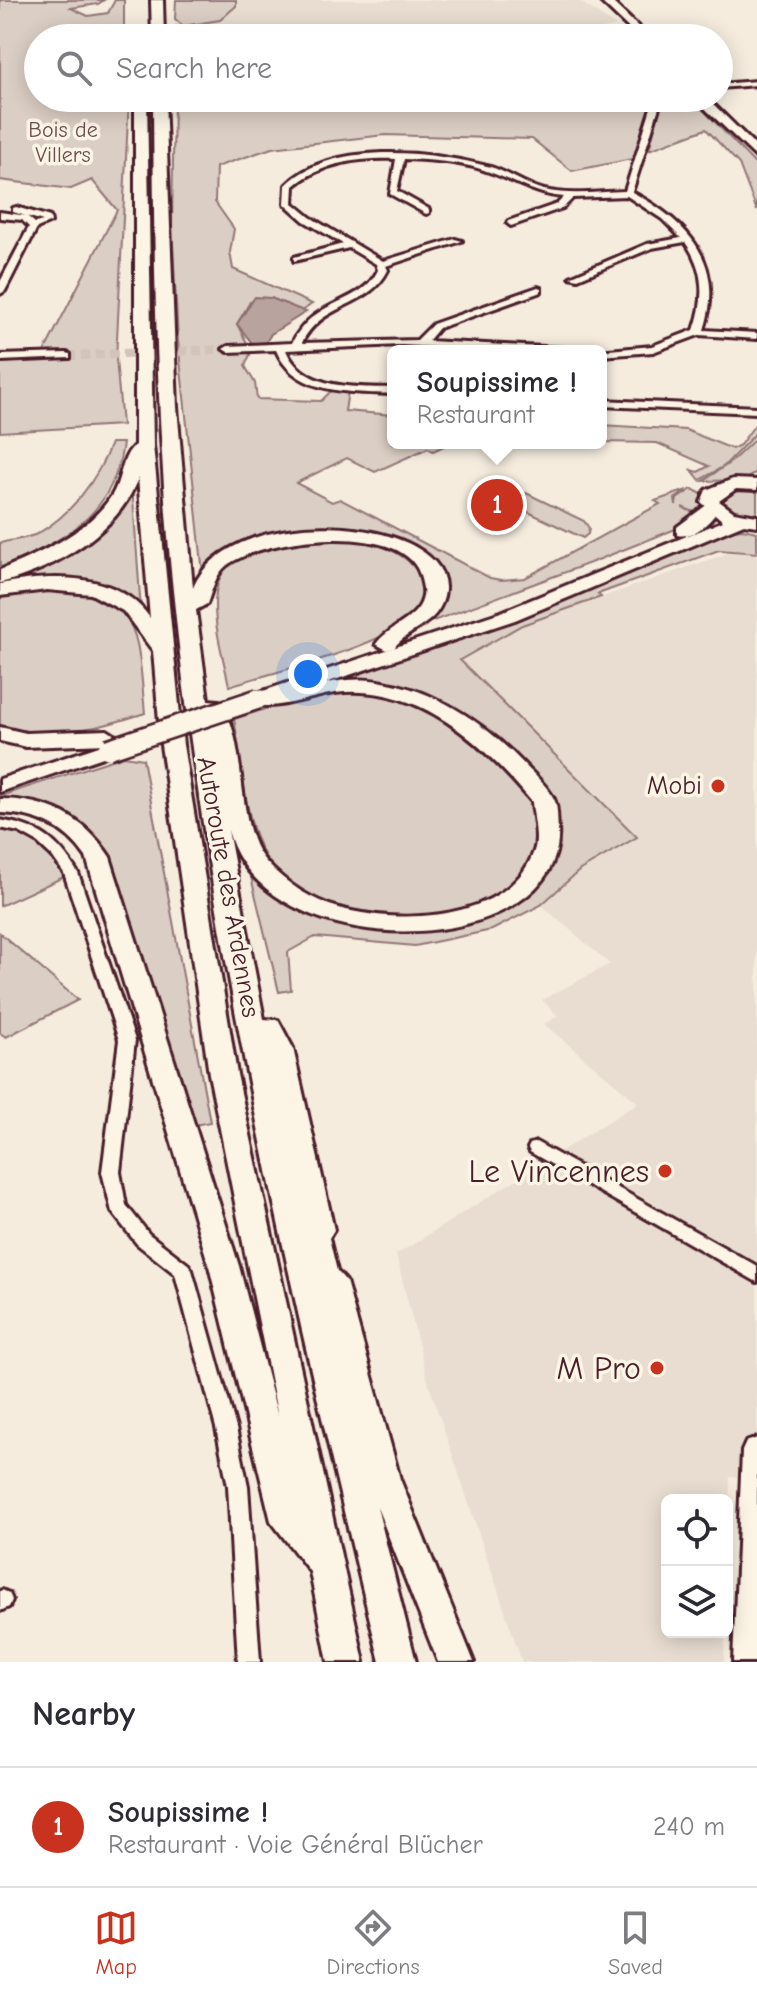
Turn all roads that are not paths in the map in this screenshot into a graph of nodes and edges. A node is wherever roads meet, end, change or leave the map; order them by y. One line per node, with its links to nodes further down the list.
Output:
1 (595, 0): 5 (main road)
2 (604, 0): 6 (main road)
3 (160, 2): 4 (highway)
4 (159, 24)
5 (621, 24)
6 (630, 24)
7 (757, 83): 8 (street)
8 (733, 85)
9 (141, 112): 45 (highway, Autoroute des Ardennes)
10 (159, 112): 44 (highway, Autoroute des Ardennes)
11 (654, 112): 17 (street)
12 (714, 112): 15 (main road)
13 (725, 112): 14 (main road)
14 (757, 142)
15 (757, 154)
16 (400, 158): 18 (street); 19 (street); 25 (street)
17 (628, 193): 18 (street); 23 (street)
18 (571, 195): 21 (street)
19 (426, 211)
20 (0, 213): 22 (street); 22 (street)
21 (511, 223)
22 (34, 226): 30 (street)
23 (689, 239): 28 (street); 31 (street)
24 (458, 241): 27 (street)
25 (351, 245): 26 (street); 27 (street)
26 (297, 259)
27 (381, 265): 35 (street)
28 (575, 277)
29 (538, 290): 33 (street)
30 (0, 291)
31 (698, 332): 32 (street); 38 (street)
32 (757, 336)
33 (420, 343): 34 (street); 35 (street)
34 (456, 345)
35 (296, 346): 36 (street)
36 (280, 347): 37 (street); 41 (street)
37 (228, 349)
38 (607, 353)
39 (67, 356): 40 (street)
40 (0, 358)
41 (387, 391)
42 (607, 403): 43 (street)
43 (757, 410)
44 (169, 423): 51 (highway); 65 (highway, Autoroute des Ardennes)
45 (144, 445): 49 (highway); 53 (highway, Autoroute des Ardennes)
46 (754, 482): 47 (main road)
47 (712, 506): 48 (main road); 52 (main road)
48 (751, 521): 54 (main road)
49 (0, 577)
50 (0, 590): 53 (highway)
51 (197, 604): 52 (highway); 55 (highway)
52 (387, 644): 54 (main road)
53 (160, 646): 67 (highway, Autoroute des Ardennes)
54 (257, 694): 55 (highway); 57 (main road, bridge)
55 (211, 706): 62 (highway)
56 (0, 734): 57 (highway)
57 (108, 743): 58 (main road); 59 (main road)
58 (0, 773)
59 (0, 786)
60 (0, 806): 67 (highway)
61 (0, 824): 69 (street)
62 (268, 1027): 65 (highway); 72 (highway)
63 (536, 1148): 64 (street)
64 (757, 1275)
65 (319, 1339): 71 (highway, Autoroute des Ardennes)
66 (757, 1451): 68 (main road)
67 (324, 1563): 70 (highway, Autoroute des Ardennes)
68 (754, 1614): 73 (main road)
69 (249, 1662)
70 (346, 1662)
71 (398, 1662)
72 (456, 1662)
73 (750, 1662)

